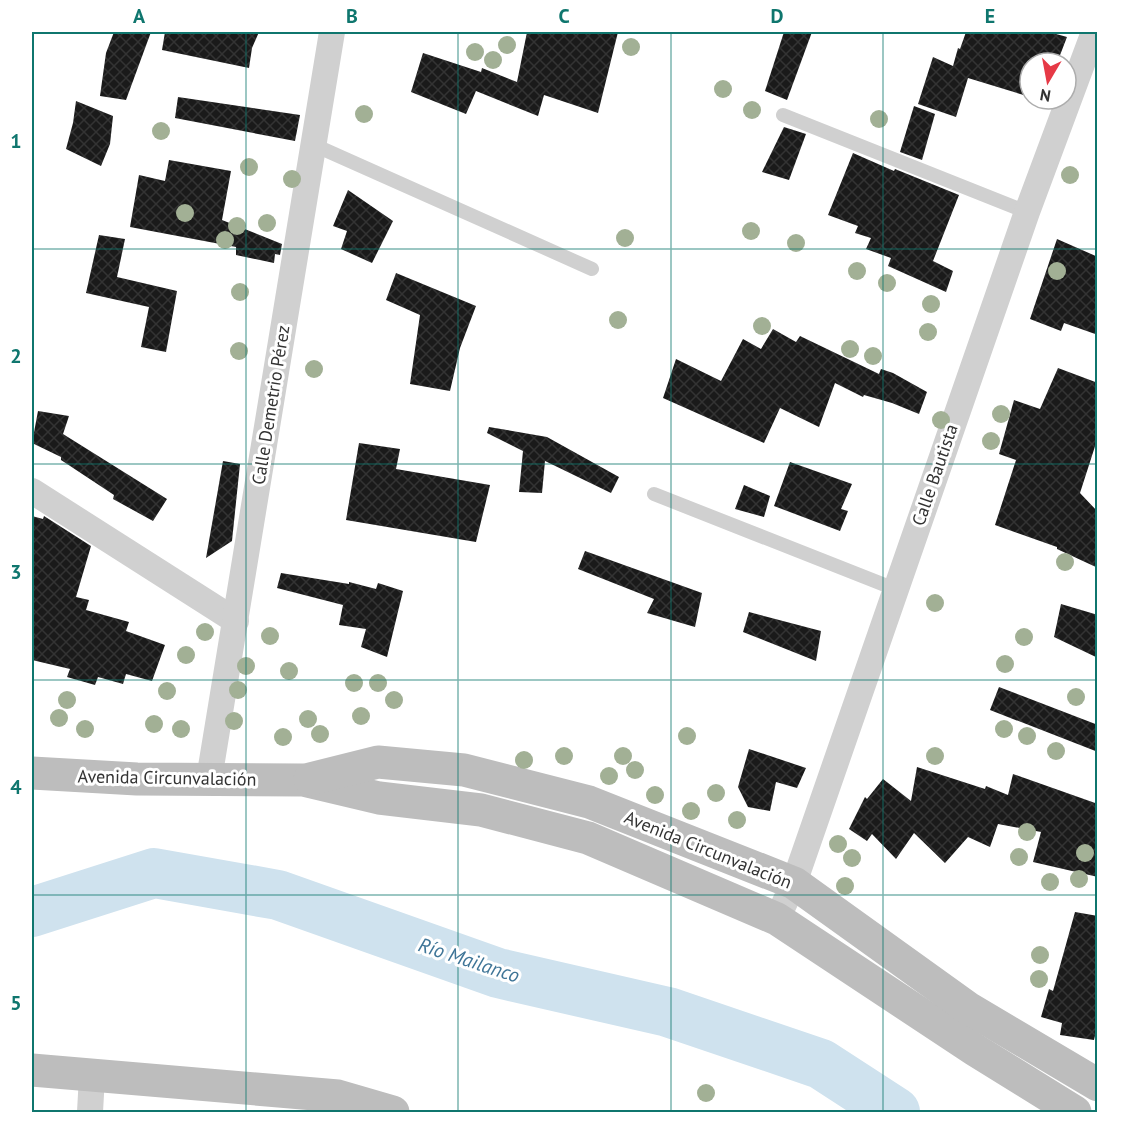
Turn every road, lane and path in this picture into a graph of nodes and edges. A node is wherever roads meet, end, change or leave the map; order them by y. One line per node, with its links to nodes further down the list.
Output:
1 (332, 32): 4 (street, Calle Demetrio Pérez)
2 (1094, 32): 5 (street, Calle Bautista)
3 (783, 115): 5 (lane)
4 (314, 145): 6 (lane); 10 (street, Calle Demetrio Pérez)
5 (1027, 212): 9 (street, Calle Bautista)
6 (592, 269)
7 (32, 491): 10 (street)
8 (654, 494): 9 (lane)
9 (895, 589): 14 (street, Calle Bautista)
10 (236, 621): 12 (street, Calle Demetrio Pérez)
11 (34, 774): 12 (main road, Avenida Circunvalación)
12 (209, 779): 13 (main road, Avenida Circunvalación)
13 (303, 780): 14 (main road, Avenida Circunvalación); 15 (main road, Avenida Circunvalación)
14 (794, 883): 15 (street, Calle Bautista); 18 (main road, Avenida Circunvalación)
15 (777, 919): 21 (main road, Avenida Circunvalación)
16 (32, 1070): 17 (main road)
17 (92, 1076): 19 (street); 20 (main road)
18 (1098, 1085)
19 (90, 1113)
20 (393, 1113)
21 (1075, 1113)

